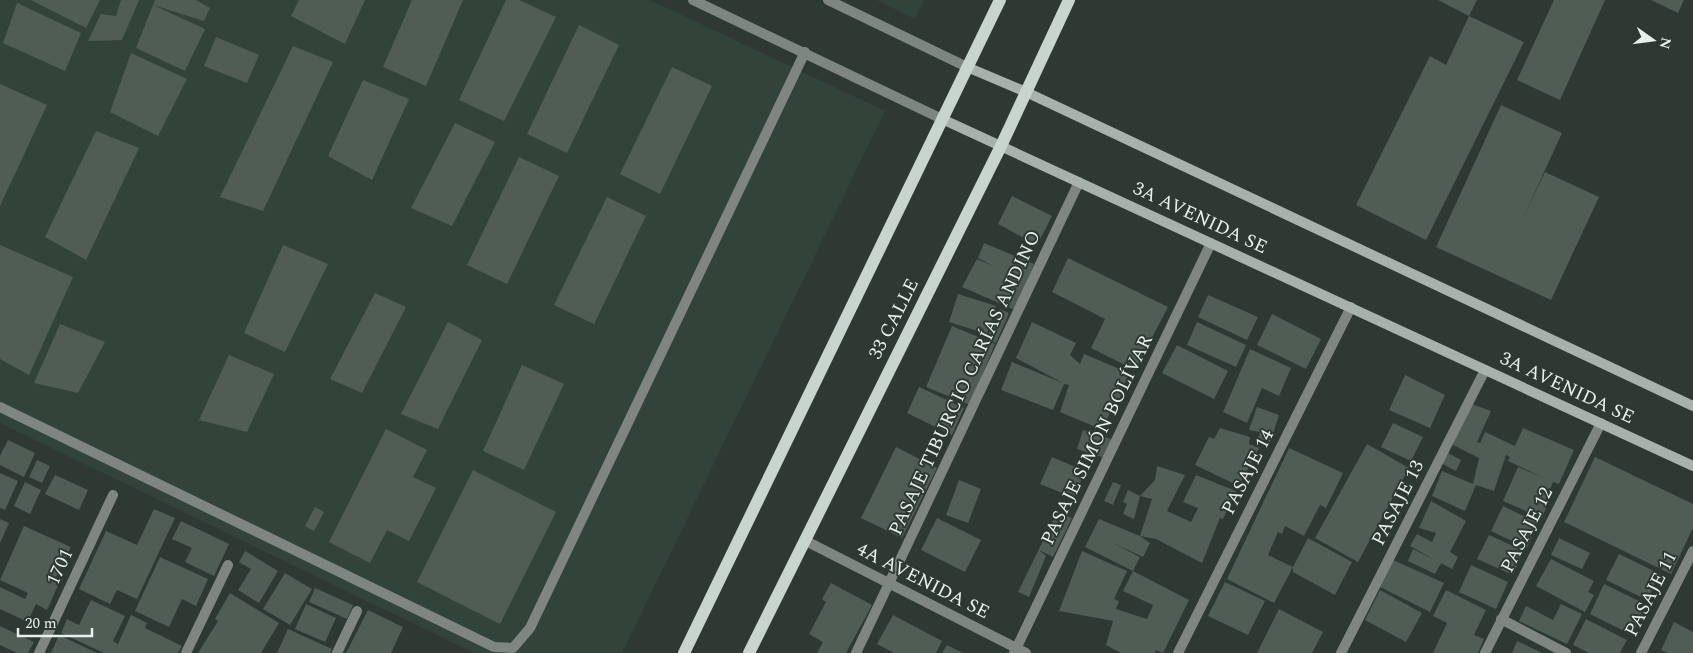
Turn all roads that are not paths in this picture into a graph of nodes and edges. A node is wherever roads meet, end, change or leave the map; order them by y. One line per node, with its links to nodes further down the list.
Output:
1 (693, 0): 5 (street, 3A AVENIDA SE)
2 (828, 0): 6 (street, 3A AVENIDA SE)
3 (1000, 0): 6 (main road)
4 (1069, 0): 7 (main road, 33 CALLE)
5 (805, 52): 8 (street, 3A AVENIDA SE); 15 (street)
6 (968, 67): 7 (main road, 3A AVENIDA SE); 8 (main road)
7 (1026, 92): 9 (main road, 33 CALLE); 14 (main road, 3A AVENIDA SE)
8 (942, 119): 9 (main road, 3A AVENIDA SE); 29 (main road)
9 (1001, 146): 10 (main road, 3A AVENIDA SE); 19 (main road, 33 CALLE)
10 (1079, 182): 11 (main road, 3A AVENIDA SE); 22 (street, PASAJE TIBURCIO CARÍAS ANDINO)
11 (1211, 243): 12 (main road, 3A AVENIDA SE); 25 (street, PASAJE SIMÓN BOLÍVAR)
12 (1350, 308): 13 (main road, 3A AVENIDA SE); 33 (street, PASAJE 14)
13 (1485, 370): 16 (main road, 3A AVENIDA SE); 34 (street, PASAJE 13)
14 (1693, 406)
15 (0, 407)
16 (1601, 423): 17 (main road, 3A AVENIDA SE); 24 (street, PASAJE 12)
17 (1693, 466)
18 (113, 495): 26 (street, 1701)
19 (804, 540): 22 (street, 4A AVENIDA SE); 30 (main road, 33 CALLE)
20 (1693, 551): 37 (street, PASAJE 11)
21 (228, 565): 27 (street)
22 (890, 584): 25 (street, 4A AVENIDA SE); 31 (street, PASAJE TIBURCIO CARÍAS ANDINO)
23 (357, 610): 28 (street)
24 (1501, 619): 35 (street, PASAJE 12); 36 (street)
25 (1015, 650): 32 (street, 4A AVENIDA SE)
26 (39, 653)
27 (186, 653)
28 (337, 653)
29 (684, 653)
30 (749, 653)
31 (856, 653)
32 (1026, 653)
33 (1178, 653)
34 (1341, 653)
35 (1485, 653)
36 (1566, 653)
37 (1641, 653)

